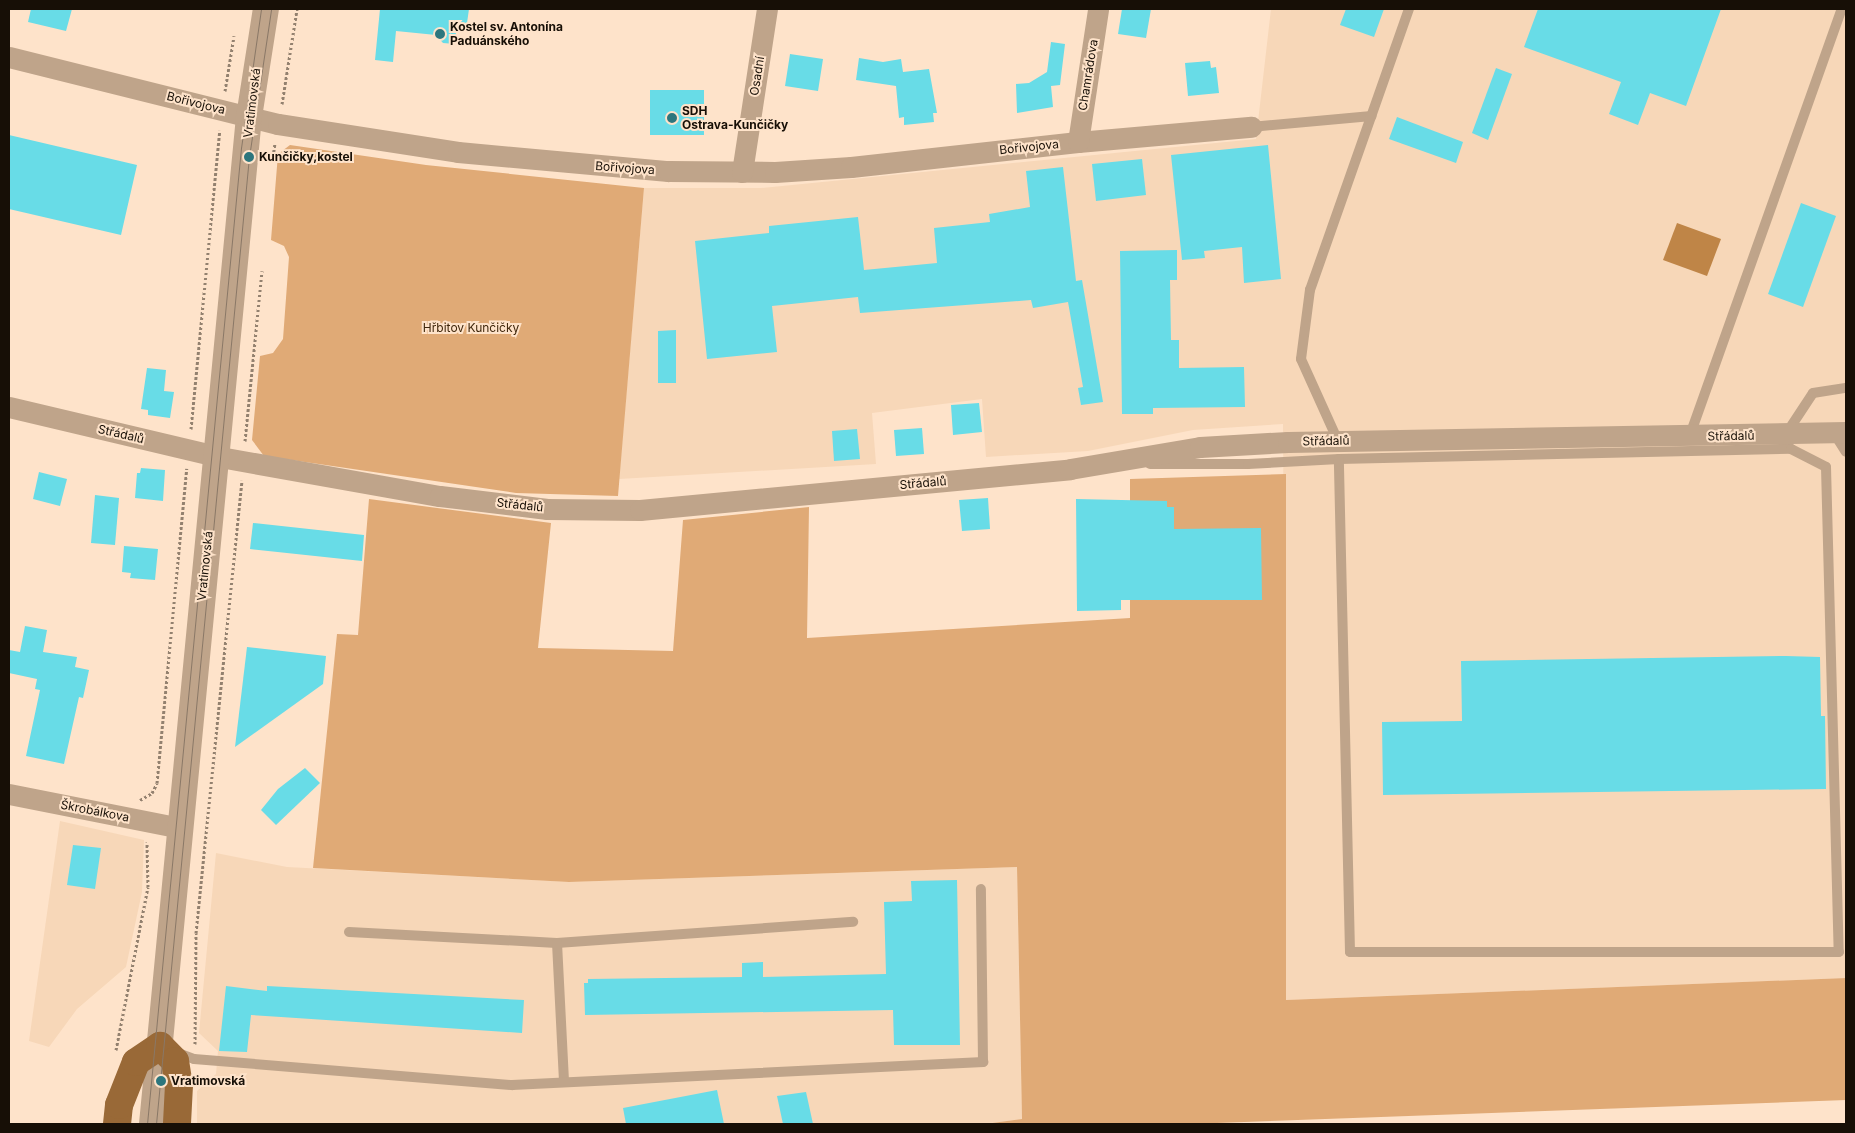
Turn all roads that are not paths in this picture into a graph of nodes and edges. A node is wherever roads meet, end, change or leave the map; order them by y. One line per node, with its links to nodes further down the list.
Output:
1 (266, 9): 8 (street, Vratimovská)
2 (767, 9): 11 (street, Osadní)
3 (1098, 9): 10 (street, Chamrádova)
4 (1409, 9): 7 (lane)
5 (1842, 9): 16 (lane)
6 (9, 57): 8 (street, Bořivojova)
7 (1372, 116): 9 (lane); 17 (lane)
8 (249, 118): 11 (street, Bořivojova); 19 (street, Vratimovská)
9 (1250, 127): 10 (street, Bořivojova)
10 (1078, 142): 11 (street, Bořivojova)
11 (742, 172)
12 (1846, 388): 15 (lane)
13 (9, 407): 19 (street, Střádalů)
14 (1840, 432): 15 (street, Střádalů); 18 (lane)
15 (1786, 434): 16 (street, Střádalů)
16 (1690, 436): 17 (street, Střádalů)
17 (1338, 450): 17 (lane); 19 (street, Střádalů)
18 (1846, 452)
19 (216, 456): 21 (street, Vratimovská)
20 (9, 794): 21 (street, Škrobálkova)
21 (181, 828): 26 (street, Vratimovská)
22 (981, 889): 27 (lane)
23 (852, 922): 25 (lane)
24 (349, 932): 25 (lane)
25 (556, 944): 27 (lane)
26 (160, 1046): 27 (lane); 28 (main road); 29 (street, Vratimovská); 30 (main road)
27 (564, 1082)
28 (117, 1124)
29 (152, 1124)
30 (177, 1124)

